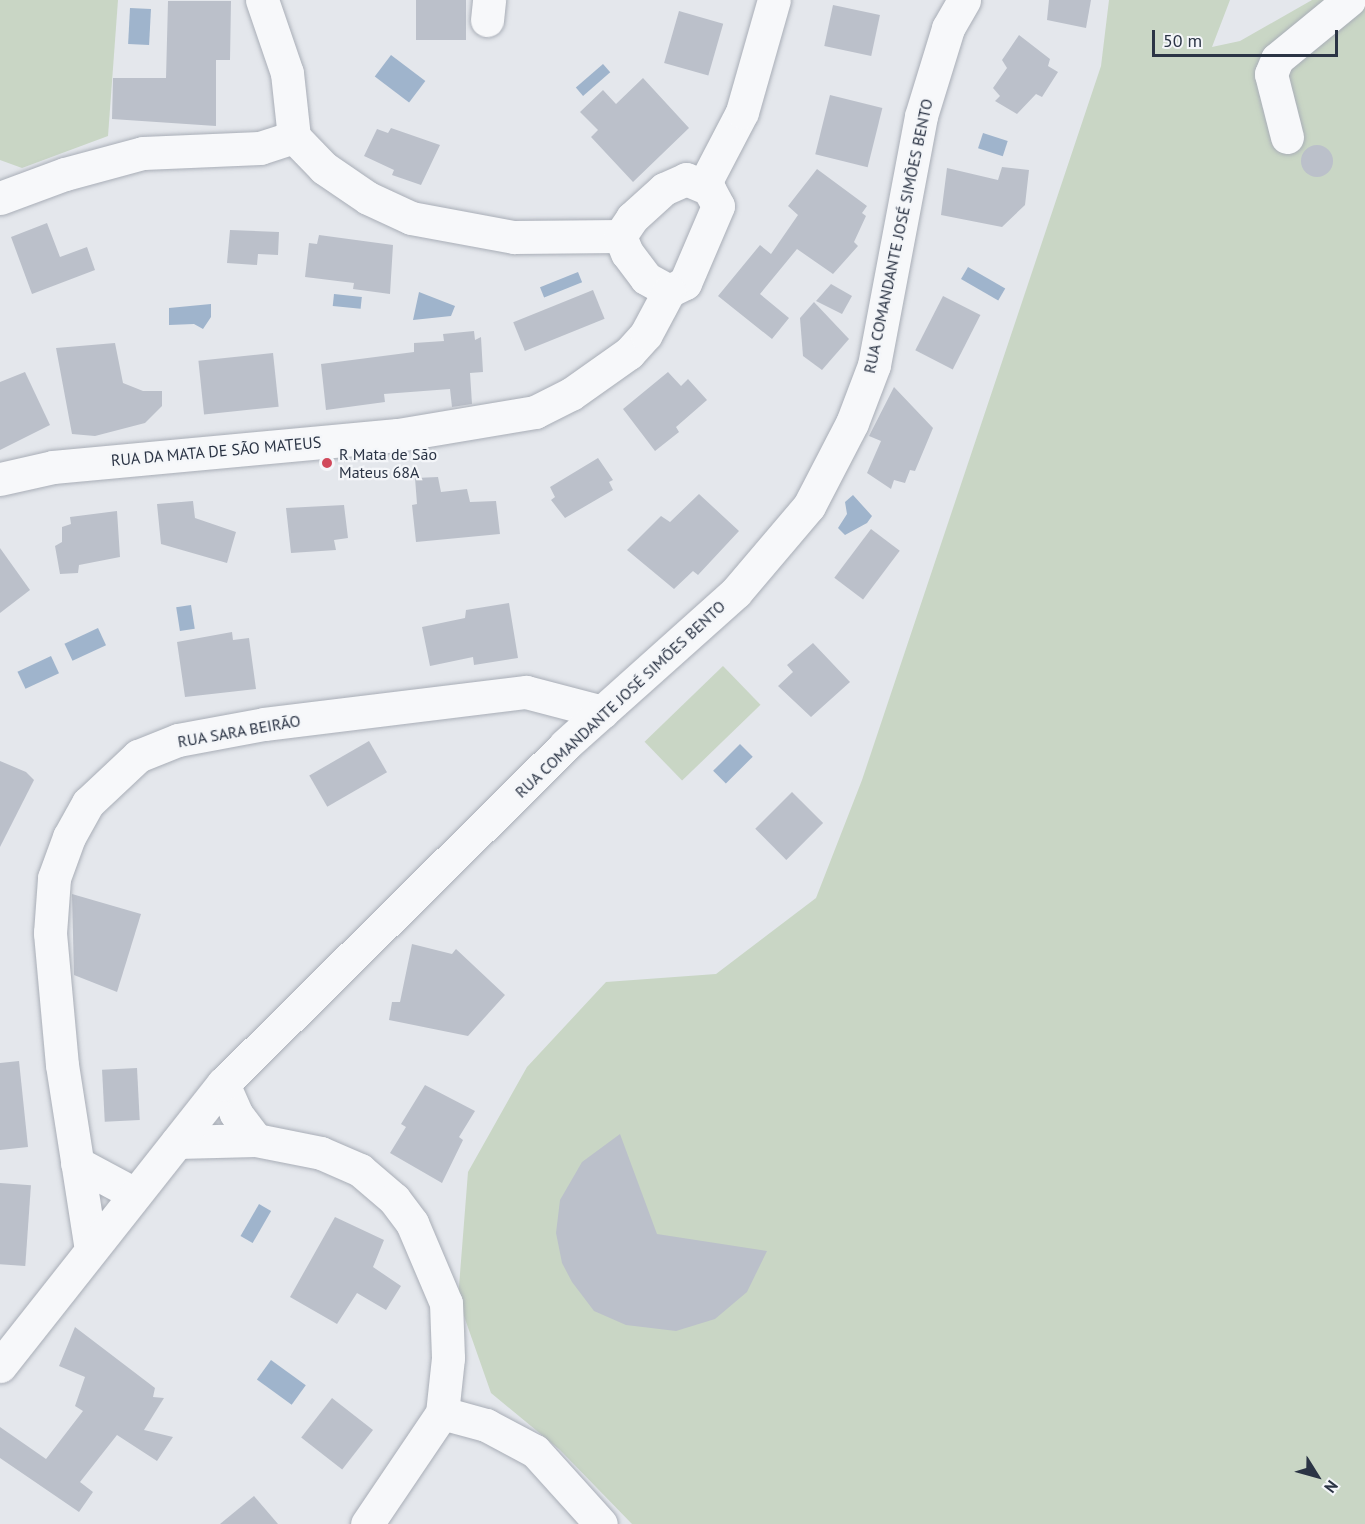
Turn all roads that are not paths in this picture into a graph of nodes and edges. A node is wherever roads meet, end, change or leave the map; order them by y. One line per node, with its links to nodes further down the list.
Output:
1 (262, 0): 5 (street)
2 (774, 0): 7 (street)
3 (964, 0): 13 (street, RUA COMANDANTE JOSÉ SIMÕES BENTO)
4 (1349, 0): 6 (street)
5 (294, 137): 8 (street); 9 (street)
6 (1287, 137)
7 (704, 185): 9 (street); 10 (street)
8 (0, 198)
9 (620, 236): 10 (street)
10 (669, 291): 11 (street, RUA DA MATA DE SÃO MATEUS)
11 (0, 479)
12 (526, 692): 13 (street, RUA SARA BEIRÃO); 14 (street); 18 (street, RUA SARA BEIRÃO)
13 (602, 712): 14 (street, RUA COMANDANTE JOSÉ SIMÕES BENTO)
14 (565, 745): 15 (street, RUA COMANDANTE JOSÉ SIMÕES BENTO)
15 (223, 1084): 16 (street); 17 (street, RUA COMANDANTE JOSÉ SIMÕES BENTO)
16 (256, 1140): 17 (street); 22 (street)
17 (177, 1142): 19 (street, RUA COMANDANTE JOSÉ SIMÕES BENTO)
18 (77, 1163): 19 (street); 20 (street, RUA SARA BEIRÃO)
19 (133, 1193): 20 (street, RUA COMANDANTE JOSÉ SIMÕES BENTO)
20 (91, 1250): 21 (street, RUA COMANDANTE JOSÉ SIMÕES BENTO)
21 (0, 1366)
22 (442, 1413): 23 (street); 24 (street)
23 (368, 1524)
24 (601, 1524)

